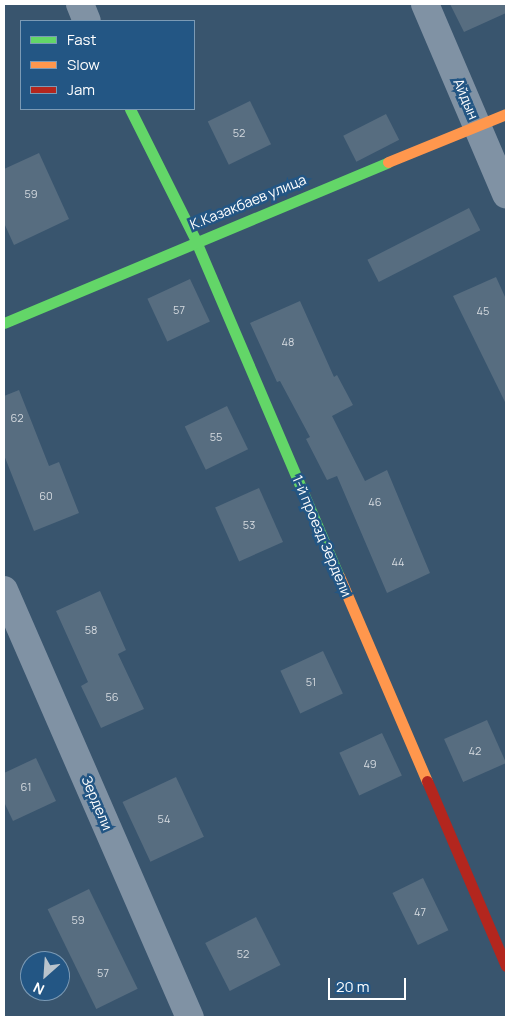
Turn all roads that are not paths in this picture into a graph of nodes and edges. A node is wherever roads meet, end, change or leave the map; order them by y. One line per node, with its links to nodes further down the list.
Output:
1 (80, 4): 3 (street)
2 (425, 4): 6 (street, Айдын)
3 (88, 20)
4 (130, 110): 8 (street, 1-й проезд Зердели)
5 (506, 114): 6 (street, К.Казакбаев улица)
6 (478, 127): 7 (street, Айдын); 8 (street, К.Казакбаев улица)
7 (506, 194)
8 (195, 240): 9 (street, К.Казакбаев улица); 11 (street, 1-й проезд Зердели)
9 (4, 323)
10 (4, 590): 12 (street, Зердели)
11 (506, 966)
12 (190, 1017)

